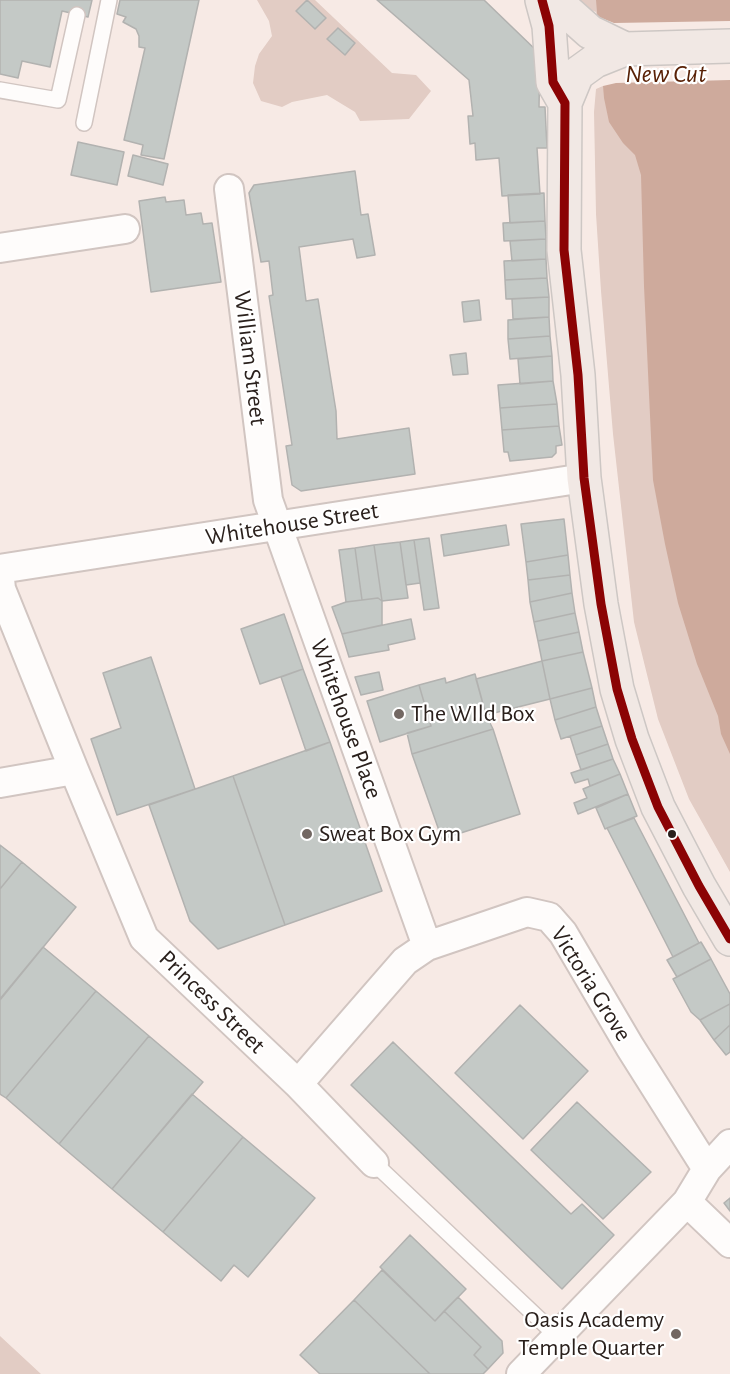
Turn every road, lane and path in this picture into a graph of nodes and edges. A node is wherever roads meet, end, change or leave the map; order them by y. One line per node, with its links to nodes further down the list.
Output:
1 (109, 0): 9 (lane)
2 (542, 0): 8 (highway)
3 (554, 0): 6 (highway)
4 (77, 15): 7 (lane)
5 (730, 45): 6 (highway)
6 (595, 47): 8 (highway)
7 (0, 90)
8 (565, 103): 13 (highway)
9 (84, 123)
10 (229, 189): 14 (street, William Street)
11 (125, 229): 12 (street)
12 (0, 248)
13 (584, 478): 14 (street, Whitehouse Street); 19 (highway)
14 (277, 526): 15 (street, Whitehouse Street); 20 (street, Whitehouse Place)
15 (0, 569)
16 (0, 579): 17 (street, Princess Street)
17 (74, 770): 18 (street); 21 (street, Princess Street)
18 (0, 783)
19 (730, 939)
20 (428, 946): 21 (street, Victoria Grove); 24 (street, Victoria Grove)
21 (298, 1084): 23 (street, Princess Street)
22 (730, 1144): 24 (street)
23 (375, 1163): 27 (lane, Princess Street)
24 (706, 1169): 25 (street)
25 (687, 1202): 26 (street); 27 (street)
26 (730, 1243)
27 (557, 1336): 28 (street)
28 (521, 1374)

